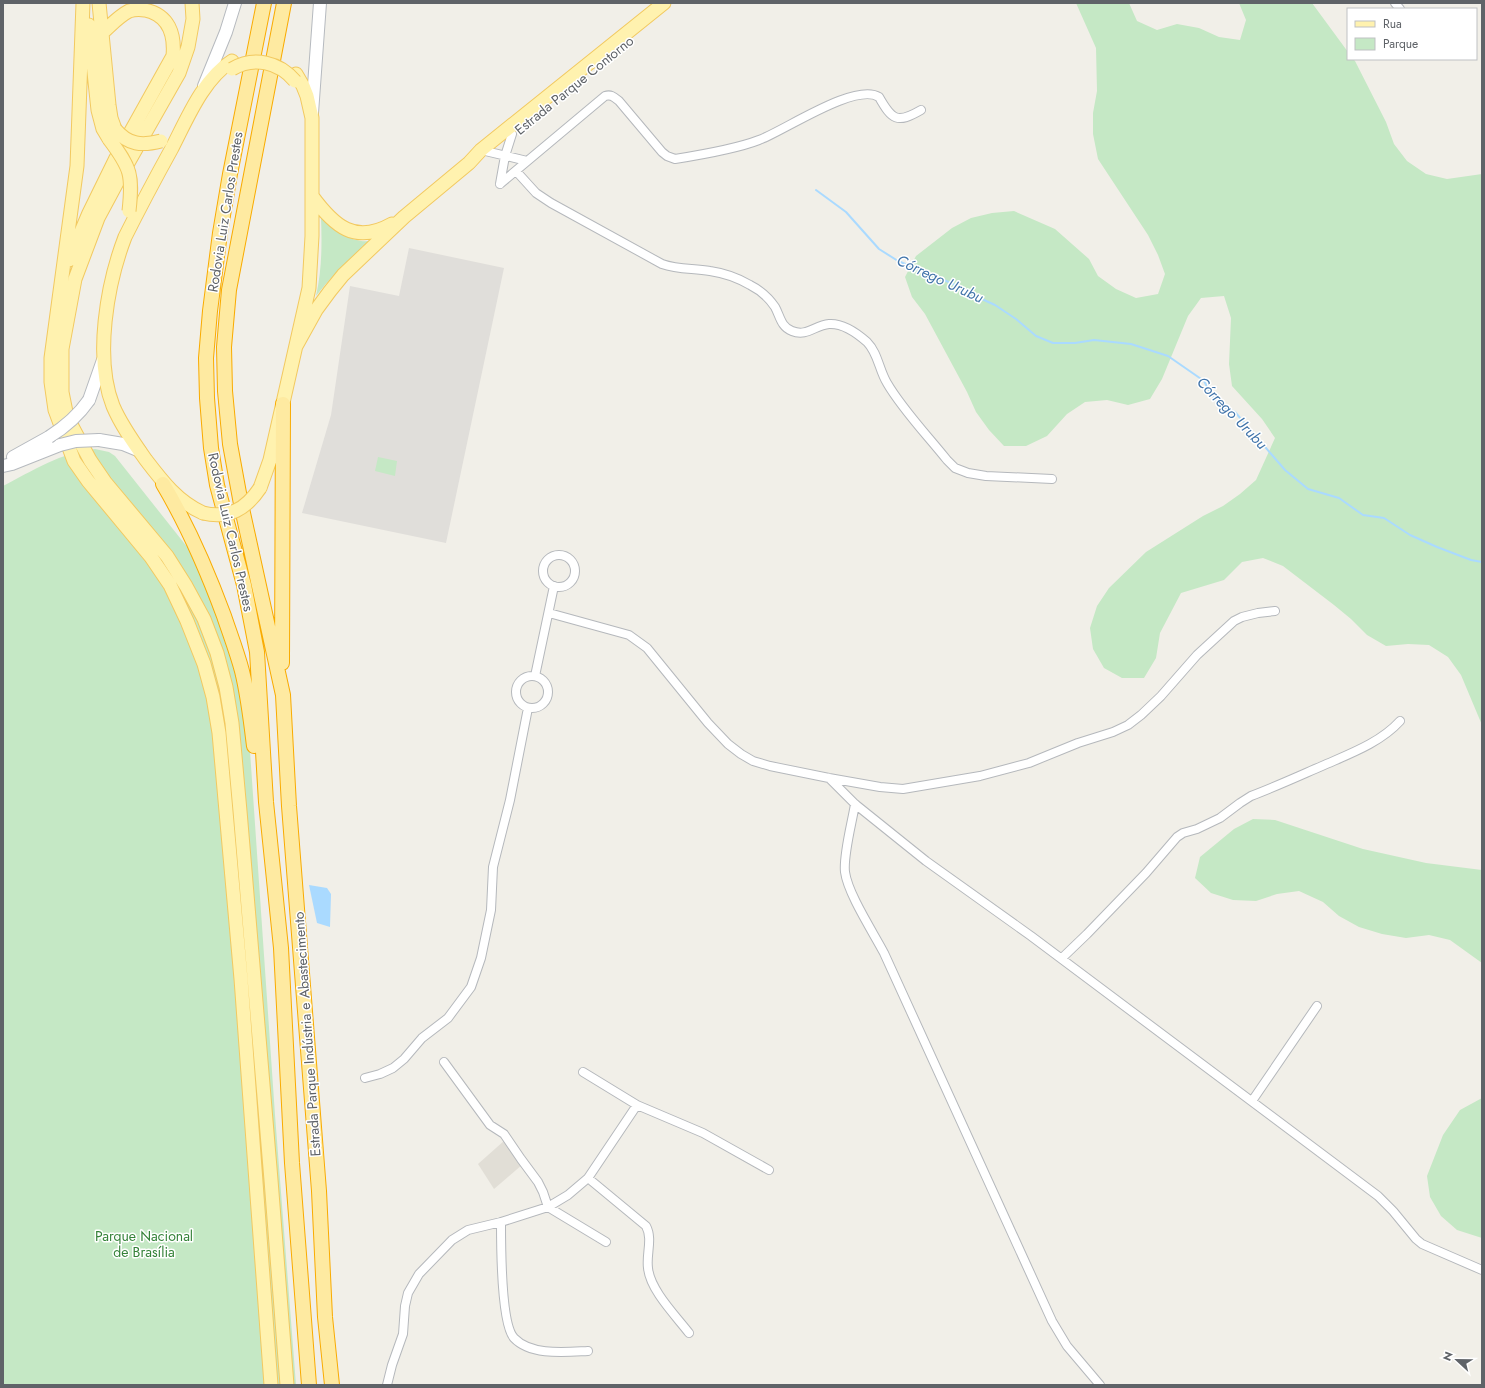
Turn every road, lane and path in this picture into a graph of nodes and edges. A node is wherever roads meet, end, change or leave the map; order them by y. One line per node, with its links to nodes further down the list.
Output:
1 (83, 3): 29 (main road)
2 (87, 3): 18 (main road)
3 (100, 3): 11 (main road)
4 (192, 3): 66 (main road)
5 (235, 3): 14 (main road)
6 (264, 3): 48 (highway, Rodovia Luiz Carlos Prestes)
7 (284, 3): 44 (highway, Rodovia Luiz Carlos Prestes)
8 (320, 3): 17 (main road)
9 (664, 3): 21 (main road, Estrada Parque Contorno)
10 (675, 3): 19 (main road, Estrada Parque Contorno)
11 (102, 33): 18 (main road); 29 (main road)
12 (232, 65): 13 (main road); 14 (main road); 20 (main road)
13 (295, 77): 17 (main road); 22 (main road)
14 (199, 98): 16 (main road)
15 (921, 110): 24 (street)
16 (189, 117): 18 (main road, bridge); 20 (main road)
17 (312, 118): 22 (main road)
18 (112, 134): 28 (main road, bridge)
19 (512, 134): 21 (main road, Estrada Parque Contorno); 23 (street)
20 (171, 150): 28 (main road)
21 (484, 151): 23 (street); 27 (main road, Estrada Parque Contorno)
22 (311, 155): 26 (main road)
23 (505, 156): 24 (street); 25 (street)
24 (527, 161): 25 (street)
25 (516, 171): 37 (street)
26 (312, 196): 27 (main road, Estrada Parque Contorno); 31 (main road)
27 (404, 217): 31 (main road, Estrada Parque Contorno)
28 (125, 237): 30 (main road)
29 (63, 274): 65 (main road)
30 (107, 314): 32 (main road); 39 (main road)
31 (296, 346): 33 (main road)
32 (103, 360): 34 (main road, bridge); 35 (main road)
33 (283, 404): 39 (main road, bridge); 44 (highway)
34 (49, 443): 35 (main road, bridge); 36 (main road)
35 (140, 451): 38 (main road)
36 (3, 465)
37 (1052, 479)
38 (163, 484): 39 (main road); 48 (highway)
39 (202, 510)
40 (554, 586): 42 (street)
41 (1275, 611): 47 (street)
42 (549, 613): 43 (street); 47 (street)
43 (535, 676): 45 (street); 45 (street)
44 (281, 683): 68 (highway, Estrada Parque Indústria e Abastecimento)
45 (528, 708): 54 (street)
46 (1400, 721): 50 (street)
47 (829, 778): 49 (street)
48 (266, 802): 67 (highway, Estrada Parque Indústria e Abastecimento)
49 (855, 804): 50 (street); 70 (street)
50 (1062, 958): 55 (street)
51 (1317, 1006): 55 (street)
52 (444, 1062): 59 (street)
53 (583, 1072): 56 (street)
54 (364, 1078)
55 (1252, 1101): 62 (street)
56 (637, 1105): 57 (street); 58 (street)
57 (769, 1170)
58 (588, 1178): 59 (street); 63 (street)
59 (548, 1207): 60 (street); 61 (street)
60 (501, 1222): 64 (street); 69 (street)
61 (606, 1242)
62 (1482, 1270)
63 (689, 1333)
64 (588, 1351)
65 (271, 1385)
66 (287, 1385)
67 (309, 1385)
68 (332, 1385)
69 (387, 1385)
70 (1100, 1385)

